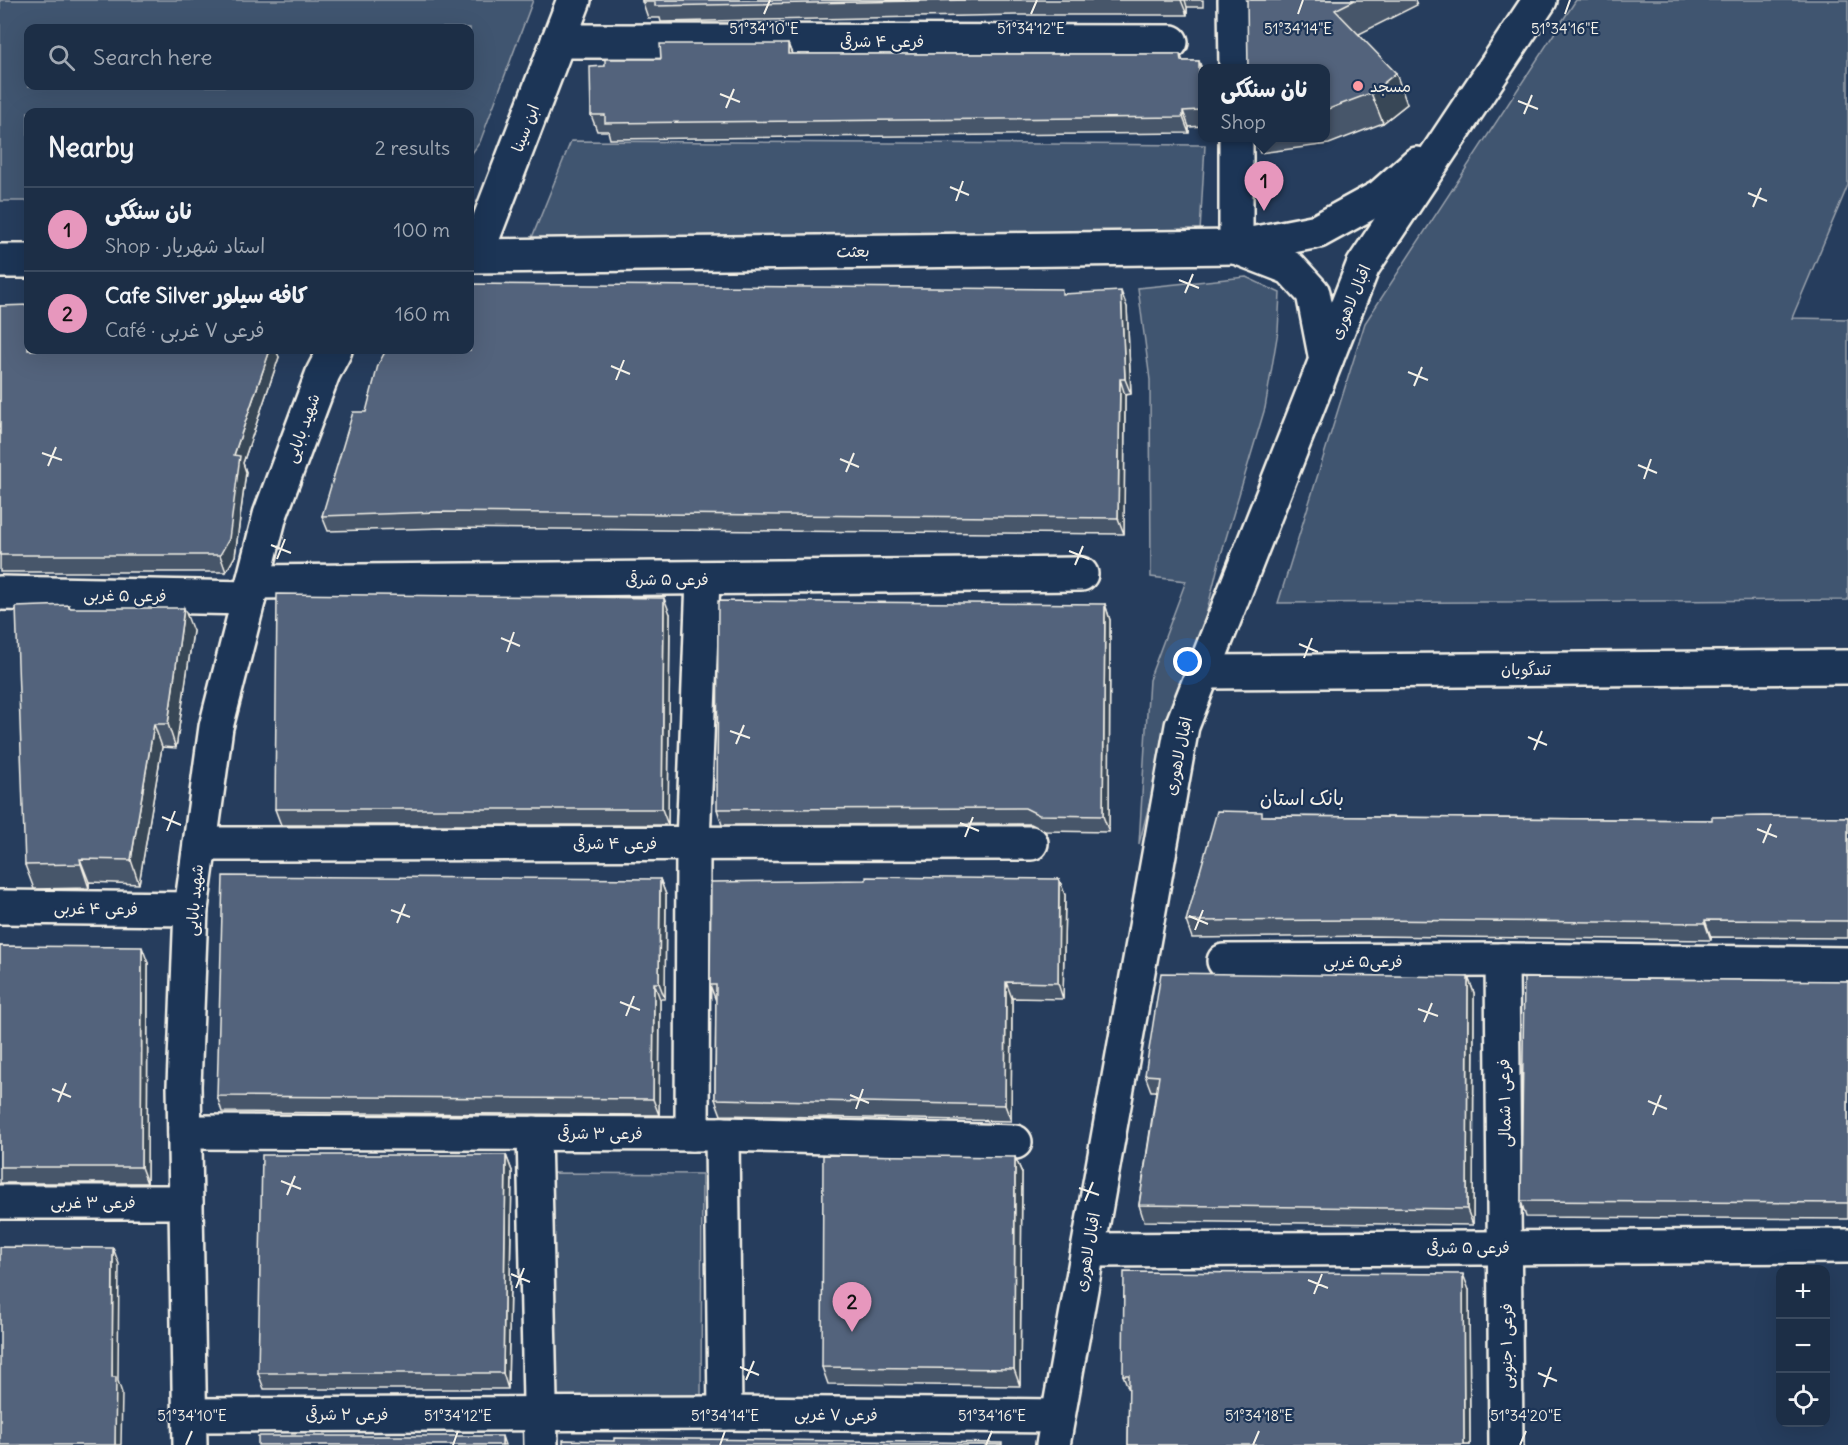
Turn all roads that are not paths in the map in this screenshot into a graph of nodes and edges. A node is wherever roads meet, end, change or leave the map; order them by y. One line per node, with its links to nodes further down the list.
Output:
1 (574, 0): 4 (street, ابن سینا)
2 (1235, 0): 6 (street)
3 (1540, 0): 7 (street, اقبال لاهوری)
4 (558, 41): 5 (street, فرعی ۴ شرقی); 10 (street, ابن سینا)
5 (1171, 42)
6 (1236, 64)
7 (1451, 134): 9 (street); 15 (street, اقبال لاهوری)
8 (1236, 142): 9 (street)
9 (1236, 247): 11 (street, بعثت); 15 (street)
10 (474, 252)
11 (474, 255)
12 (0, 261): 13 (street)
13 (24, 261)
14 (326, 357): 18 (street, شهید بابایی)
15 (1326, 360): 21 (street, اقبال لاهوری)
16 (1081, 574): 17 (street, فرعی ۵ شرقی)
17 (703, 579): 18 (street, فرعی ۵ شرقی); 22 (street)
18 (251, 590): 19 (street, فرعی ۵ غربی); 24 (street, شهید بابایی)
19 (0, 592)
20 (1848, 667): 21 (street, تندگویان)
21 (1203, 672): 38 (street, اقبال لاهوری)
22 (693, 843): 23 (street, فرعی ۴ شرقی); 24 (street, فرعی ۴ شرقی); 32 (street)
23 (1031, 843)
24 (200, 844): 26 (street, شهید بابایی)
25 (0, 907): 26 (street, فرعی ۴ غربی)
26 (191, 909): 30 (street, شهید بابایی)
27 (1502, 960): 28 (street, فرعی۵ غربی); 29 (street); 36 (street, فرعی ۱ شمالی)
28 (1224, 961)
29 (1848, 964)
30 (185, 1132): 31 (street, فرعی ۳ شرقی); 35 (street, شهید بابایی)
31 (534, 1133): 32 (street, فرعی ۳ شرقی); 40 (street)
32 (707, 1134): 33 (street, فرعی ۳ شرقی); 39 (street)
33 (1015, 1142)
34 (0, 1202): 35 (street, فرعی ۳ غربی)
35 (186, 1202): 41 (street, شهید بابایی)
36 (1506, 1246): 37 (street, فرعی ۵ شرقی); 38 (street, فرعی ۵ شرقی); 43 (street, فرعی ۱ جنوبی)
37 (1848, 1246)
38 (1088, 1250): 42 (street, اقبال لاهوری)
39 (724, 1413): 40 (street, فرعی ۷ غربی); 42 (street, فرعی ۷ غربی)
40 (541, 1429): 41 (street, فرعی ۲ شرقی)
41 (190, 1430)
42 (1056, 1430)
43 (1506, 1445)

